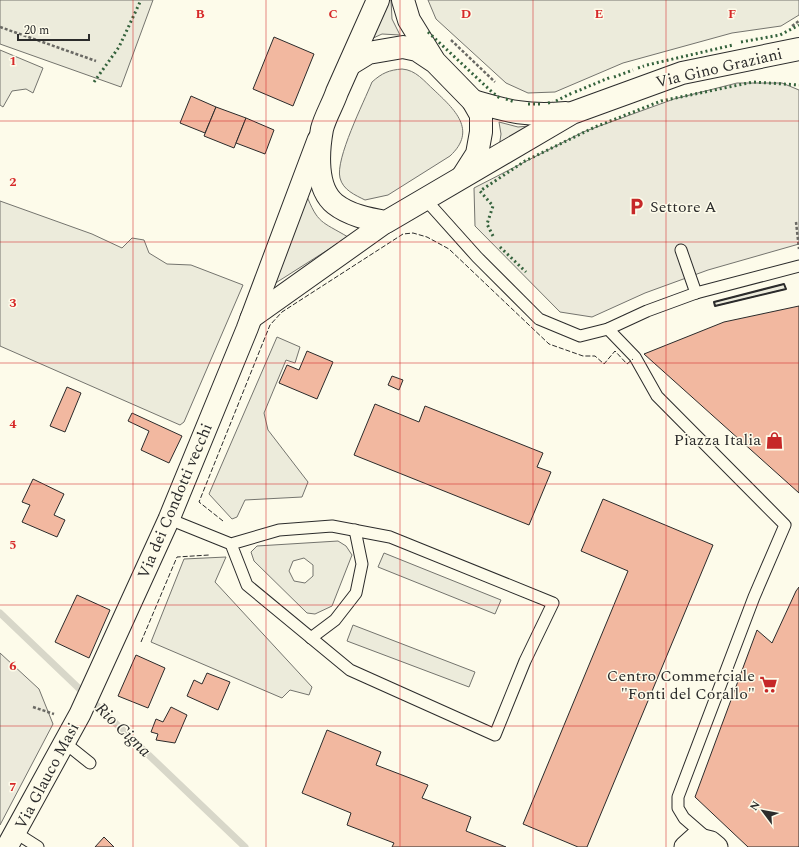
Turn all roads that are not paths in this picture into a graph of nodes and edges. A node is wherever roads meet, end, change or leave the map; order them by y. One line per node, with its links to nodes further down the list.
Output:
1 (378, 0): 5 (street)
2 (403, 0): 4 (street)
3 (799, 49): 7 (street, Via Gino Graziani)
4 (435, 62): 5 (street); 6 (street)
5 (350, 64): 8 (street)
6 (473, 101): 7 (street, Via Gino Graziani); 9 (street)
7 (572, 113): 9 (street, Via Gino Graziani)
8 (322, 128): 11 (street); 15 (street, Via dei Condotti vecchi)
9 (462, 177): 10 (street, Via Gino Graziani)
10 (425, 199): 11 (street, Via Gino Graziani); 16 (lane)
11 (386, 222): 15 (street)
12 (681, 250): 14 (lane)
13 (799, 266): 14 (lane)
14 (696, 294): 16 (lane)
15 (251, 318): 17 (street, Via dei Condotti vecchi)
16 (608, 329): 25 (lane)
17 (169, 519): 19 (lane); 21 (street, Via dei Condotti vecchi)
18 (355, 530): 19 (lane); 20 (lane); 20 (lane)
19 (231, 544): 20 (lane)
20 (311, 638)
21 (94, 682): 22 (street, Via Glauco Masi)
22 (65, 743): 23 (lane); 24 (street, Via Glauco Masi)
23 (90, 763)
24 (12, 840): 26 (lane)
25 (714, 844): 27 (street)
26 (38, 847)
27 (685, 847)

